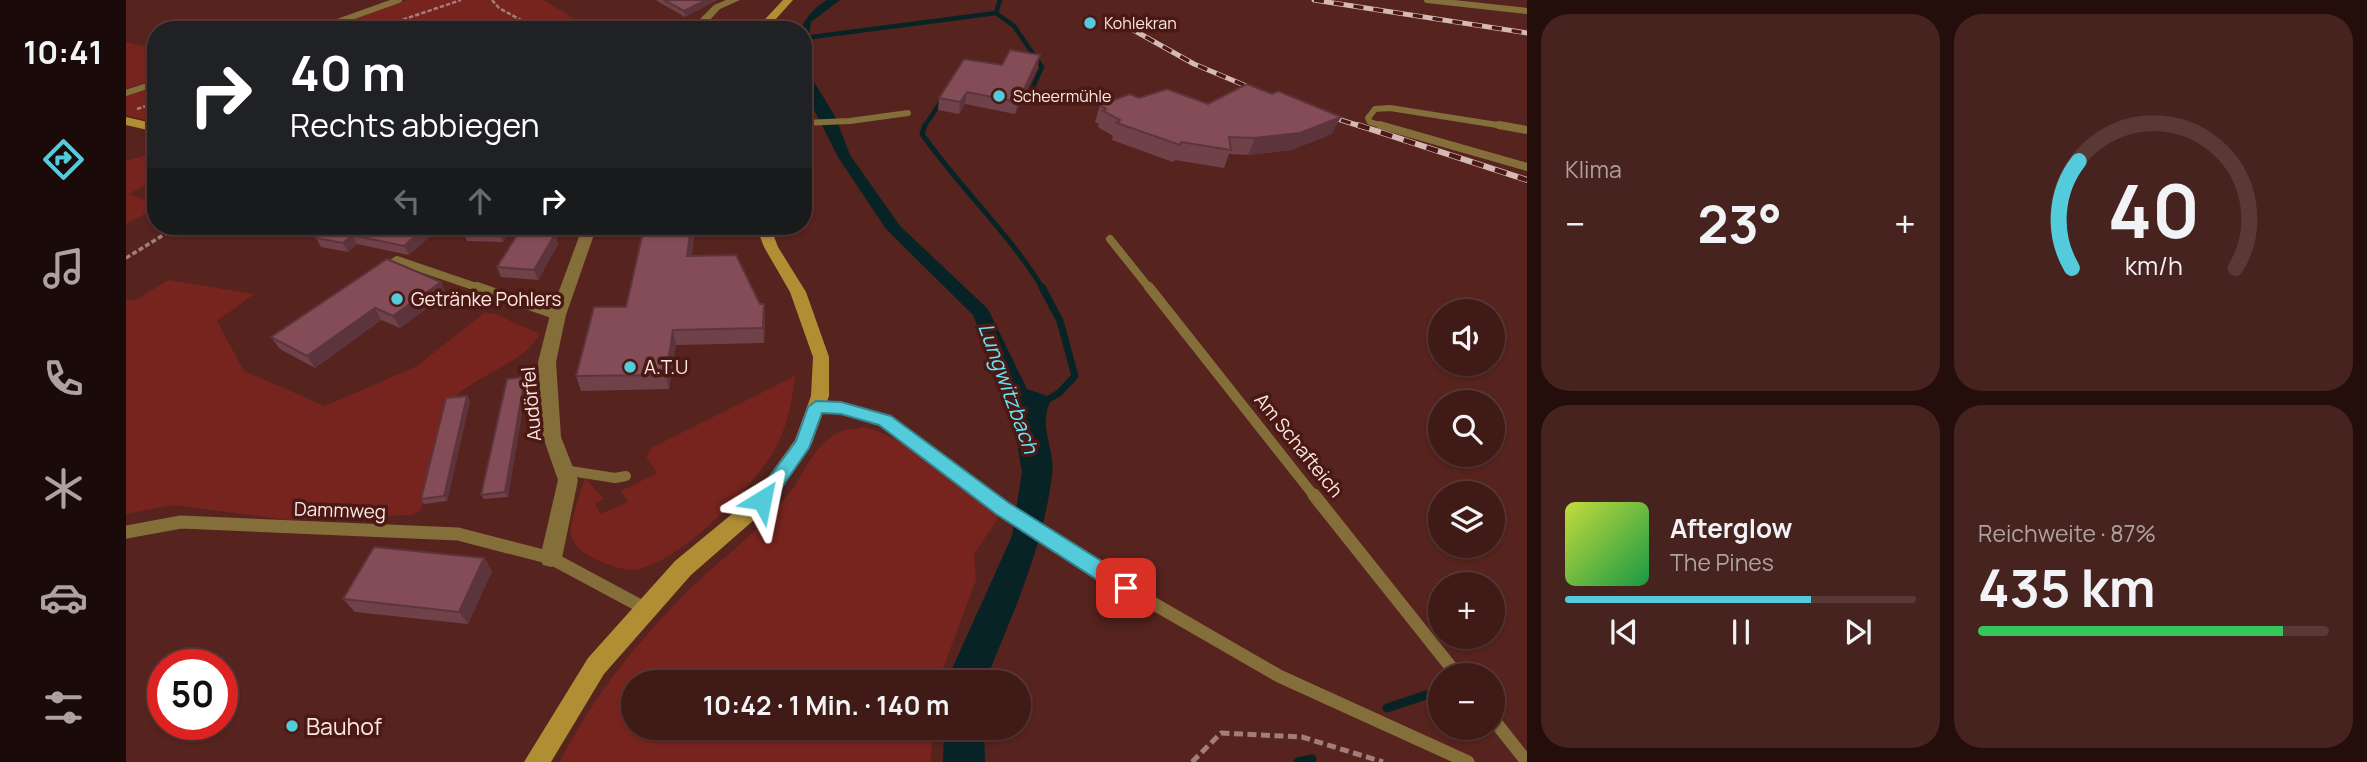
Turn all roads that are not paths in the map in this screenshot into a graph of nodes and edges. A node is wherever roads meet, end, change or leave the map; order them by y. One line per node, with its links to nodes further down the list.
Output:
1 (400, 0): 6 (lane)
2 (735, 0): 7 (street)
3 (1427, 0): 5 (lane)
4 (787, 2): 8 (main road)
5 (1527, 11)
6 (340, 21)
7 (704, 21)
8 (769, 21)
9 (147, 86): 10 (lane)
10 (126, 93)
11 (908, 113): 13 (lane)
12 (126, 121): 14 (main road)
13 (812, 123)
14 (147, 126)
15 (1527, 130): 16 (lane)
16 (1527, 167)
17 (587, 235): 21 (street, Audörfel)
18 (766, 235): 22 (main road)
19 (1110, 239): 28 (lane, Am Schafteich)
20 (374, 275): 21 (lane)
21 (558, 315): 23 (street, Audörfel)
22 (816, 407): 27 (main road); 31 (lane)
23 (564, 470): 24 (lane); 26 (street, Audörfel)
24 (626, 476)
25 (126, 532): 26 (lane, Dammweg)
26 (551, 558): 27 (lane)
27 (646, 609): 30 (main road)
28 (1448, 663)
29 (1505, 734): 32 (lane)
30 (537, 762)
31 (1468, 762)
32 (1527, 762)

